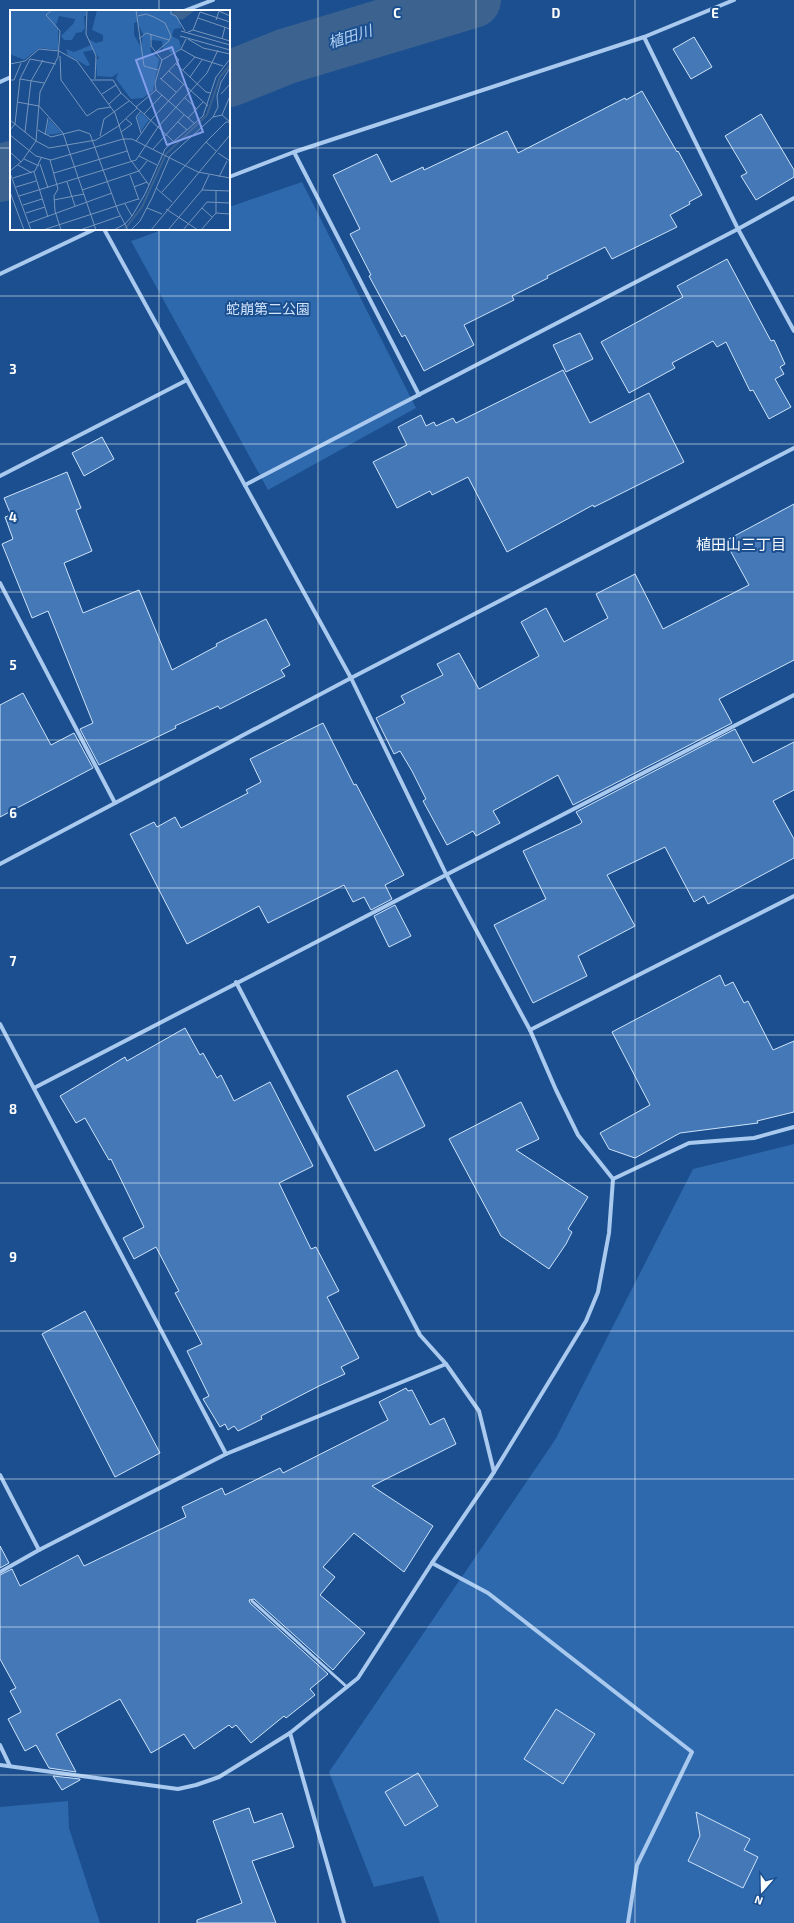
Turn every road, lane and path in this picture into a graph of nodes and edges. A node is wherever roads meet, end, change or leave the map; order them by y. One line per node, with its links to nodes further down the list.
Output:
1 (213, 0): 3 (street)
2 (734, 0): 4 (street)
3 (187, 10)
4 (644, 37): 7 (street); 10 (street)
5 (10, 77): 6 (street)
6 (0, 82)
7 (294, 152): 8 (street); 16 (street)
8 (230, 177)
9 (794, 198): 10 (street)
10 (738, 229): 14 (street); 16 (street)
11 (93, 230): 13 (street)
12 (105, 230): 15 (street)
13 (0, 274)
14 (794, 331)
15 (187, 380): 18 (street); 19 (street)
16 (419, 395): 19 (street)
17 (794, 448): 21 (street)
18 (0, 476)
19 (245, 486): 21 (street)
20 (0, 583): 23 (street)
21 (351, 678): 23 (street); 25 (street)
22 (794, 695): 25 (street)
23 (115, 803): 24 (street)
24 (0, 864)
25 (447, 876): 27 (street); 29 (street)
26 (794, 896): 29 (street)
27 (236, 982): 30 (street); 33 (street)
28 (0, 1024): 30 (street)
29 (530, 1030): 32 (street)
30 (34, 1088): 34 (street)
31 (794, 1127): 32 (street)
32 (613, 1179): 35 (street)
33 (446, 1364): 34 (street); 35 (street)
34 (226, 1454): 37 (street)
35 (494, 1472): 38 (street)
36 (0, 1475): 37 (street)
37 (39, 1550): 39 (street)
38 (432, 1563): 41 (street); 47 (street)
39 (0, 1572)
40 (252, 1601): 41 (lane)
41 (347, 1687): 42 (street)
42 (290, 1733): 45 (street); 46 (street)
43 (0, 1745): 45 (street)
44 (0, 1765): 45 (street)
45 (10, 1766)
46 (344, 1923)
47 (628, 1923)

